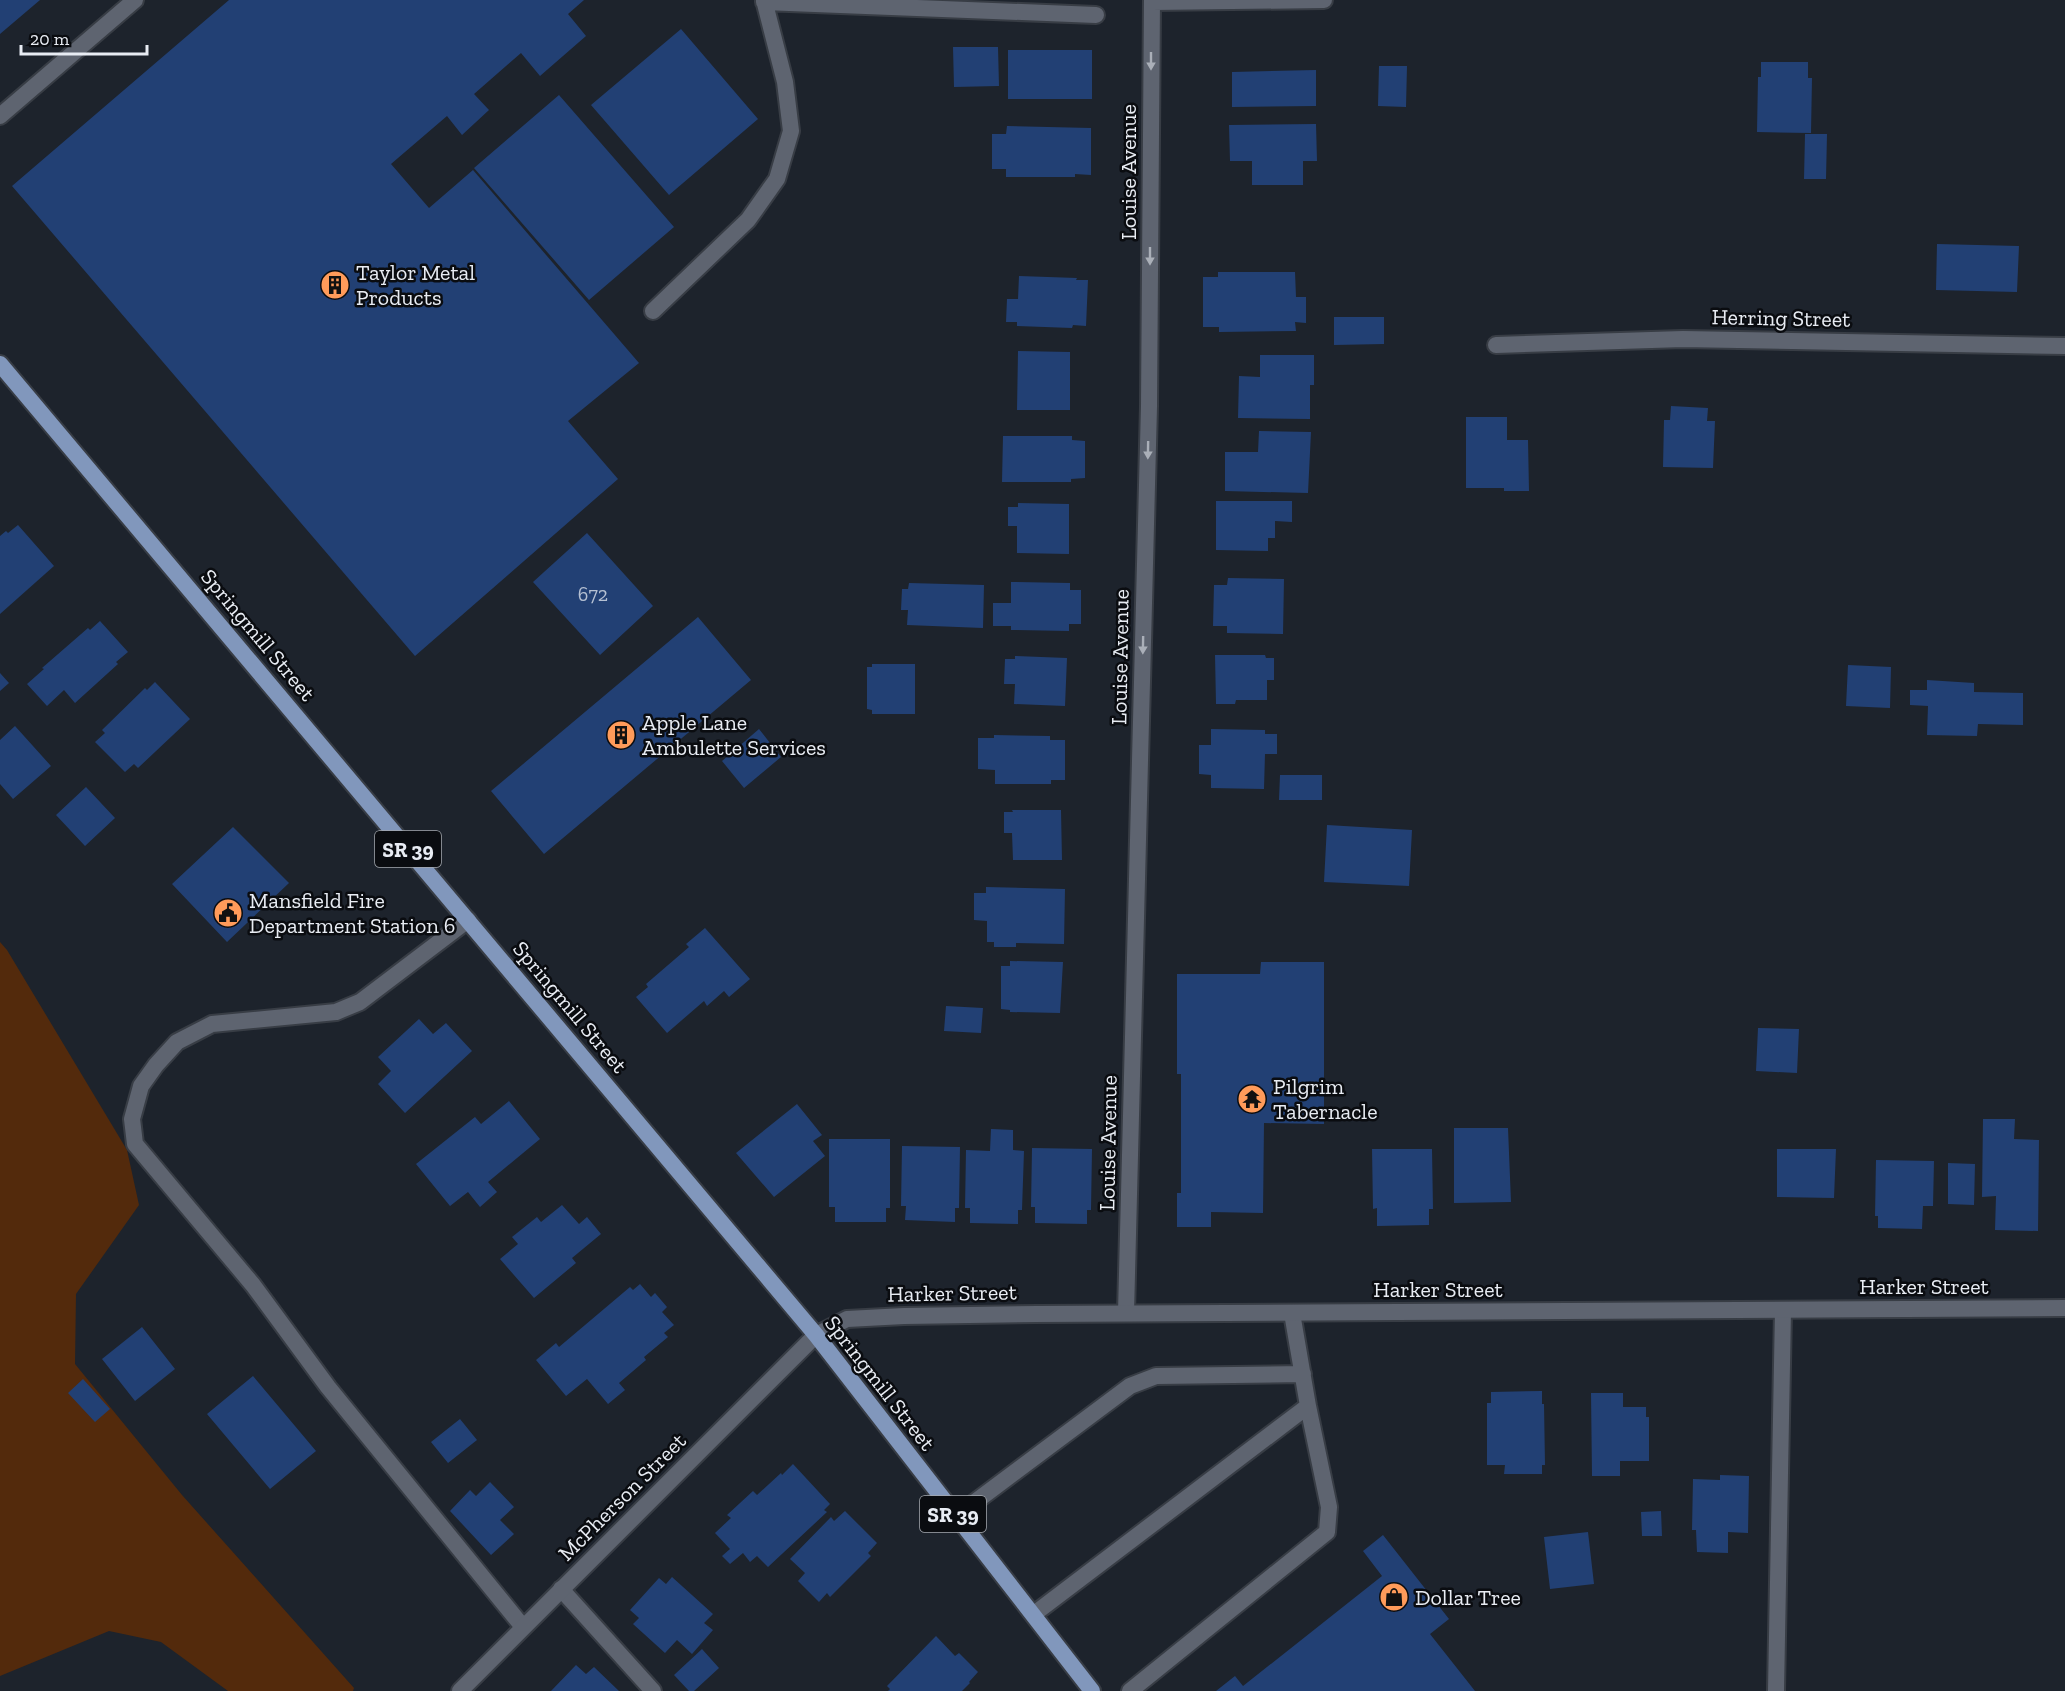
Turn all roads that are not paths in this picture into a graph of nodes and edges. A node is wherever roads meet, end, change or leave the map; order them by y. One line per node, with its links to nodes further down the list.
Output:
1 (135, 0): 6 (street)
2 (1324, 0): 4 (street)
3 (764, 1): 5 (street); 7 (street)
4 (1152, 1): 14 (street, Louise Avenue, one-way to 14)
5 (1096, 15)
6 (0, 116)
7 (652, 311)
8 (1496, 345): 9 (street, Herring Street)
9 (2065, 346)
10 (0, 364): 11 (main road, Springmill Street / SR 39)
11 (468, 920): 16 (main road, Springmill Street / SR 39); 22 (street)
12 (2065, 1308): 13 (street, Harker Street)
13 (1783, 1310): 15 (street, Harker Street); 27 (street)
14 (1126, 1313): 15 (street, Harker Street); 16 (street, Harker Street)
15 (1292, 1313): 17 (street)
16 (816, 1335): 19 (main road, Springmill Street / SR 39); 20 (street, McPherson Street)
17 (1303, 1374): 18 (street); 19 (street)
18 (1308, 1406): 21 (street); 26 (street)
19 (955, 1517): 21 (main road, Springmill Street / SR 39)
20 (561, 1589): 22 (street, McPherson Street); 24 (street)
21 (1034, 1614): 25 (main road, Springmill Street / SR 39)
22 (522, 1627): 23 (street, McPherson Street)
23 (460, 1691)
24 (653, 1691)
25 (1092, 1691)
26 (1130, 1691)
27 (1776, 1691)

